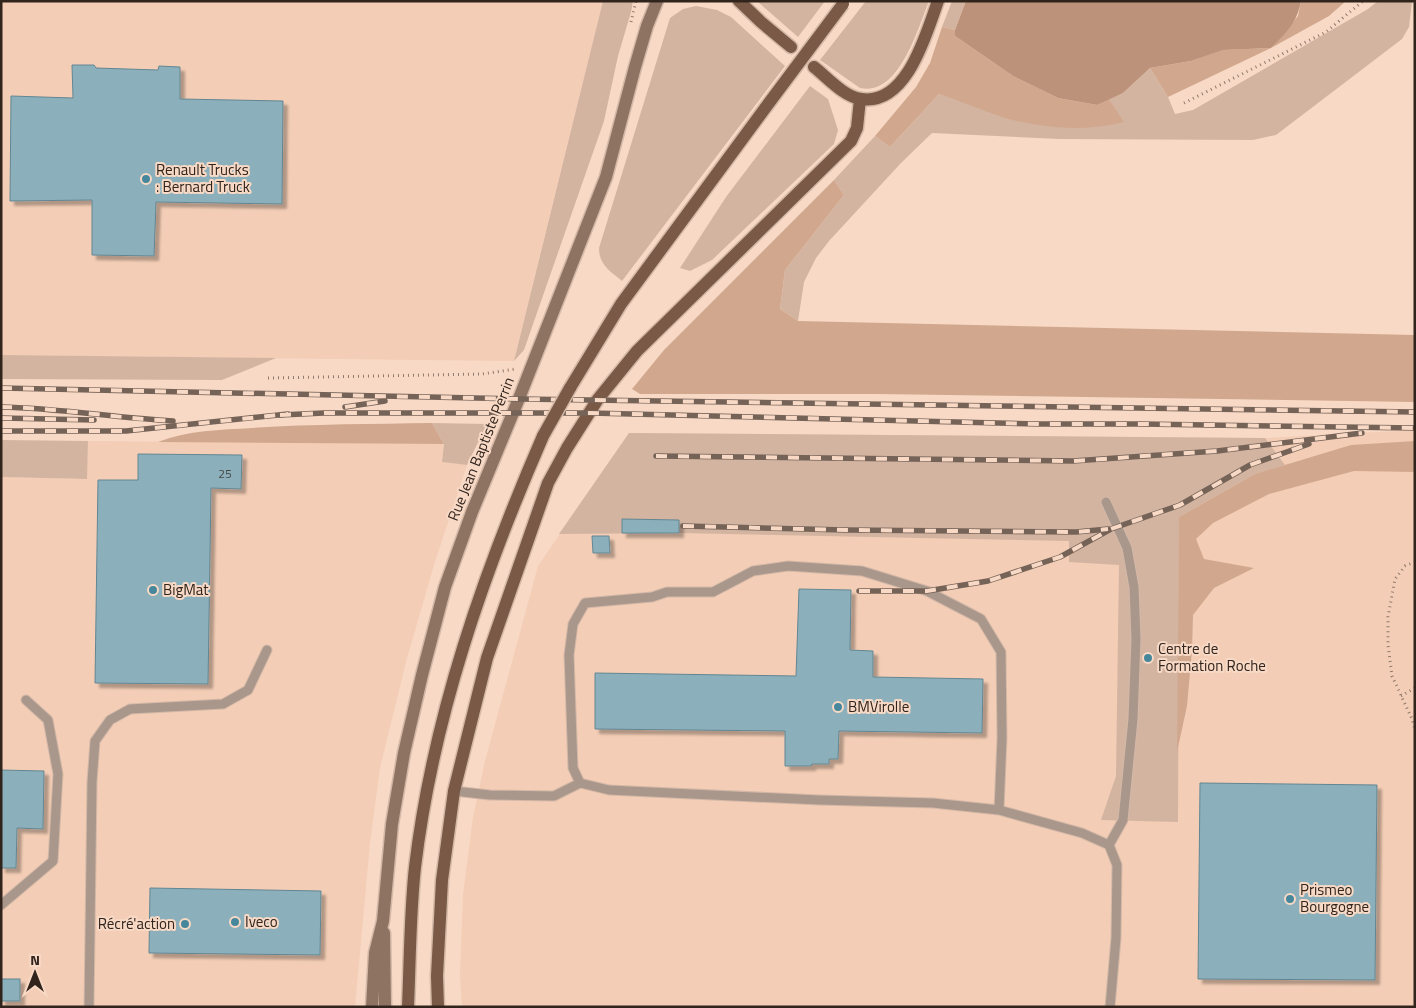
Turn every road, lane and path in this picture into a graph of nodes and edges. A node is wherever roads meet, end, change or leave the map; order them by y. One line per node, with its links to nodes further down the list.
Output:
1 (636, 1): 7 (path)
2 (657, 1): 12 (main road, Rue Jean Baptiste Perrin)
3 (739, 1): 8 (main road)
4 (938, 1): 10 (main road)
5 (1363, 1): 11 (path)
6 (844, 3): 30 (main road, bridge)
7 (631, 22)
8 (791, 47)
9 (814, 67): 10 (main road)
10 (860, 99): 22 (main road)
11 (1184, 103)
12 (532, 367): 13 (path); 26 (main road, Rue Jean Baptiste Perrin)
13 (268, 378)
14 (1106, 502): 24 (lane)
15 (1415, 562): 18 (path)
16 (267, 650): 27 (lane)
17 (1415, 688): 18 (path)
18 (1401, 696): 20 (path)
19 (26, 700): 25 (lane)
20 (1415, 730)
21 (580, 783): 22 (lane); 23 (lane); 23 (lane)
22 (454, 791): 31 (main road)
23 (999, 810): 24 (lane)
24 (1109, 845): 32 (lane)
25 (1, 905)
26 (383, 921): 28 (main road, Rue Jean Baptiste Perrin); 29 (main road, Rue Jean Baptiste Perrin)
27 (89, 1007)
28 (372, 1007)
29 (385, 1007)
30 (408, 1007)
31 (438, 1007)
32 (1110, 1007)

